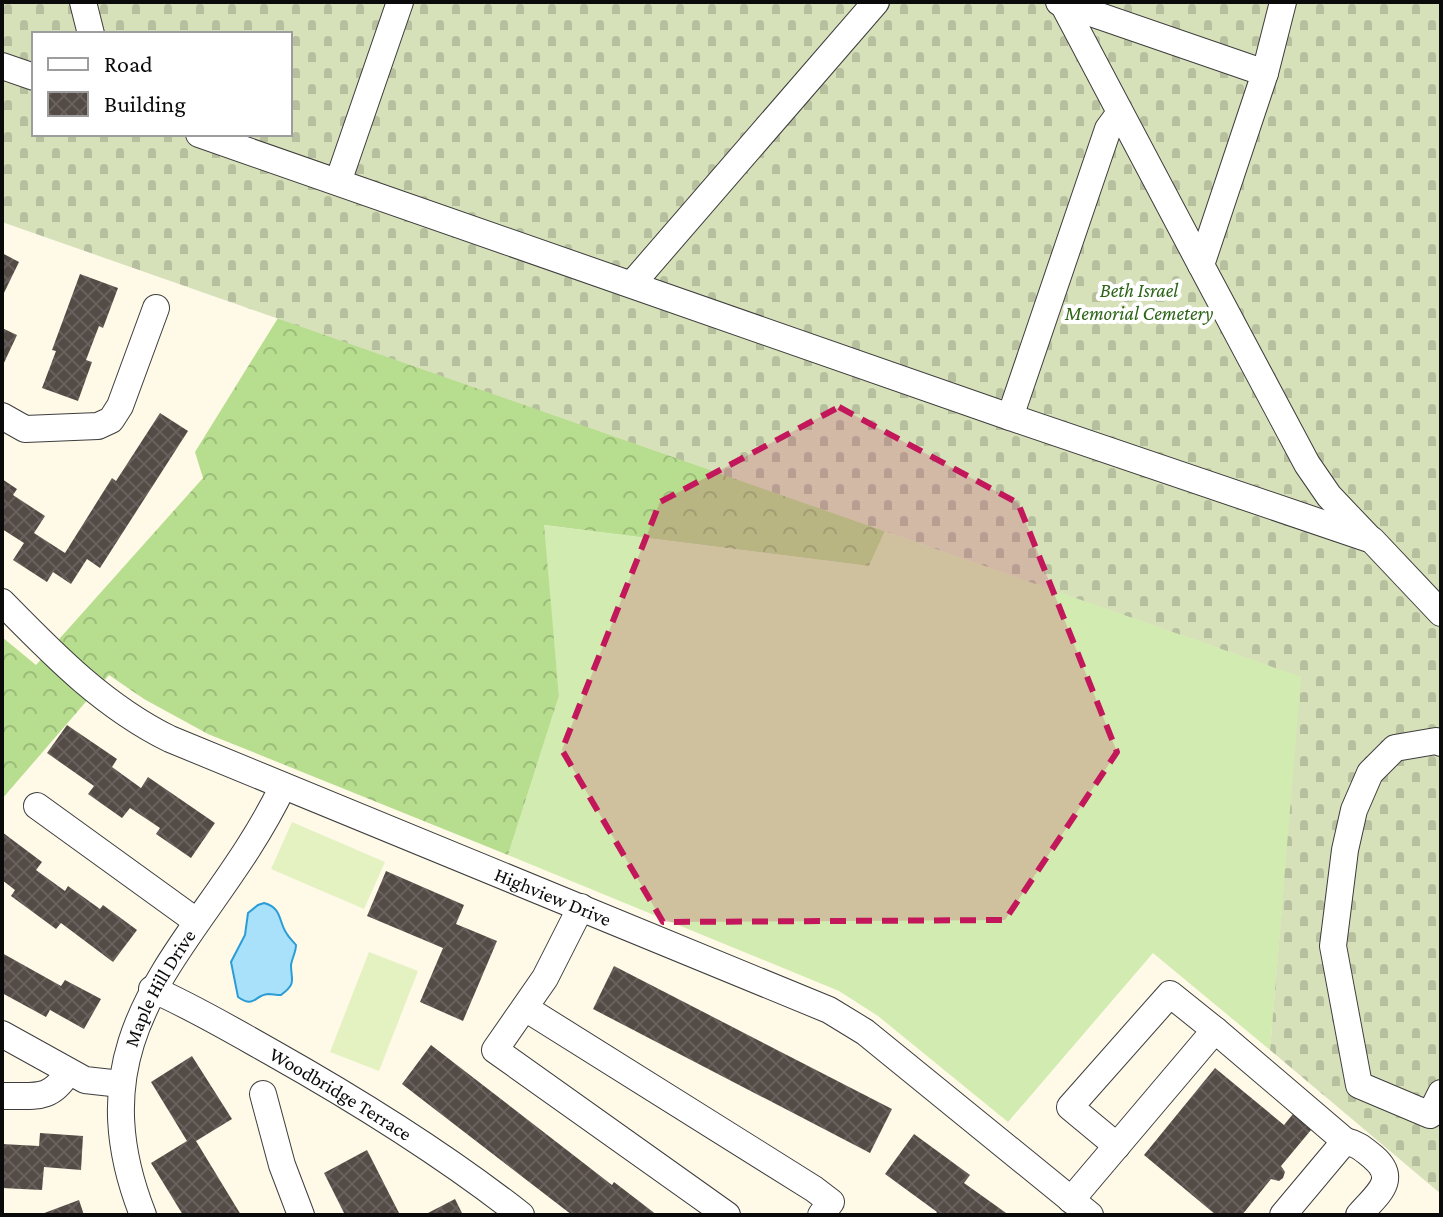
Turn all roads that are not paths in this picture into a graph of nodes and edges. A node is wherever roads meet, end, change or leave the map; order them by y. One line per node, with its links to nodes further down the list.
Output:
1 (83, 2): 6 (street)
2 (400, 2): 12 (street)
3 (876, 2): 14 (street)
4 (1283, 2): 8 (street)
5 (1061, 3): 8 (street); 10 (street)
6 (90, 32)
7 (2, 66): 9 (street)
8 (1265, 73): 13 (street)
9 (32, 76)
10 (1119, 114): 13 (street); 17 (street)
11 (205, 136): 12 (street)
12 (338, 182): 14 (street)
13 (1201, 265): 18 (street)
14 (632, 284): 17 (street)
15 (156, 308): 16 (street)
16 (2, 416)
17 (1010, 417): 18 (street)
18 (1372, 540): 20 (street)
19 (2, 602): 22 (street, Highview Drive)
20 (1441, 613)
21 (1441, 743): 32 (street)
22 (283, 786): 24 (street, Highview Drive); 25 (street, Maple Hill Drive)
23 (37, 806): 25 (street)
24 (581, 907): 27 (street); 37 (street, Highview Drive)
25 (196, 921): 26 (street, Maple Hill Drive)
26 (152, 989): 31 (street, Maple Hill Drive); 40 (street, Woodbridge Terrace)
27 (525, 1008): 41 (street); 42 (street)
28 (1215, 1030): 35 (street); 36 (street); 36 (street)
29 (2, 1034): 30 (street)
30 (68, 1072): 31 (street); 34 (street)
31 (121, 1084): 38 (street, Maple Hill Drive)
32 (1441, 1093)
33 (263, 1094): 39 (street)
34 (2, 1096)
35 (1345, 1141): 43 (street); 44 (street)
36 (1117, 1146): 37 (street)
37 (1081, 1208)
38 (143, 1215)
39 (301, 1215)
40 (521, 1215)
41 (727, 1215)
42 (821, 1215)
43 (1283, 1215)
44 (1359, 1215)

